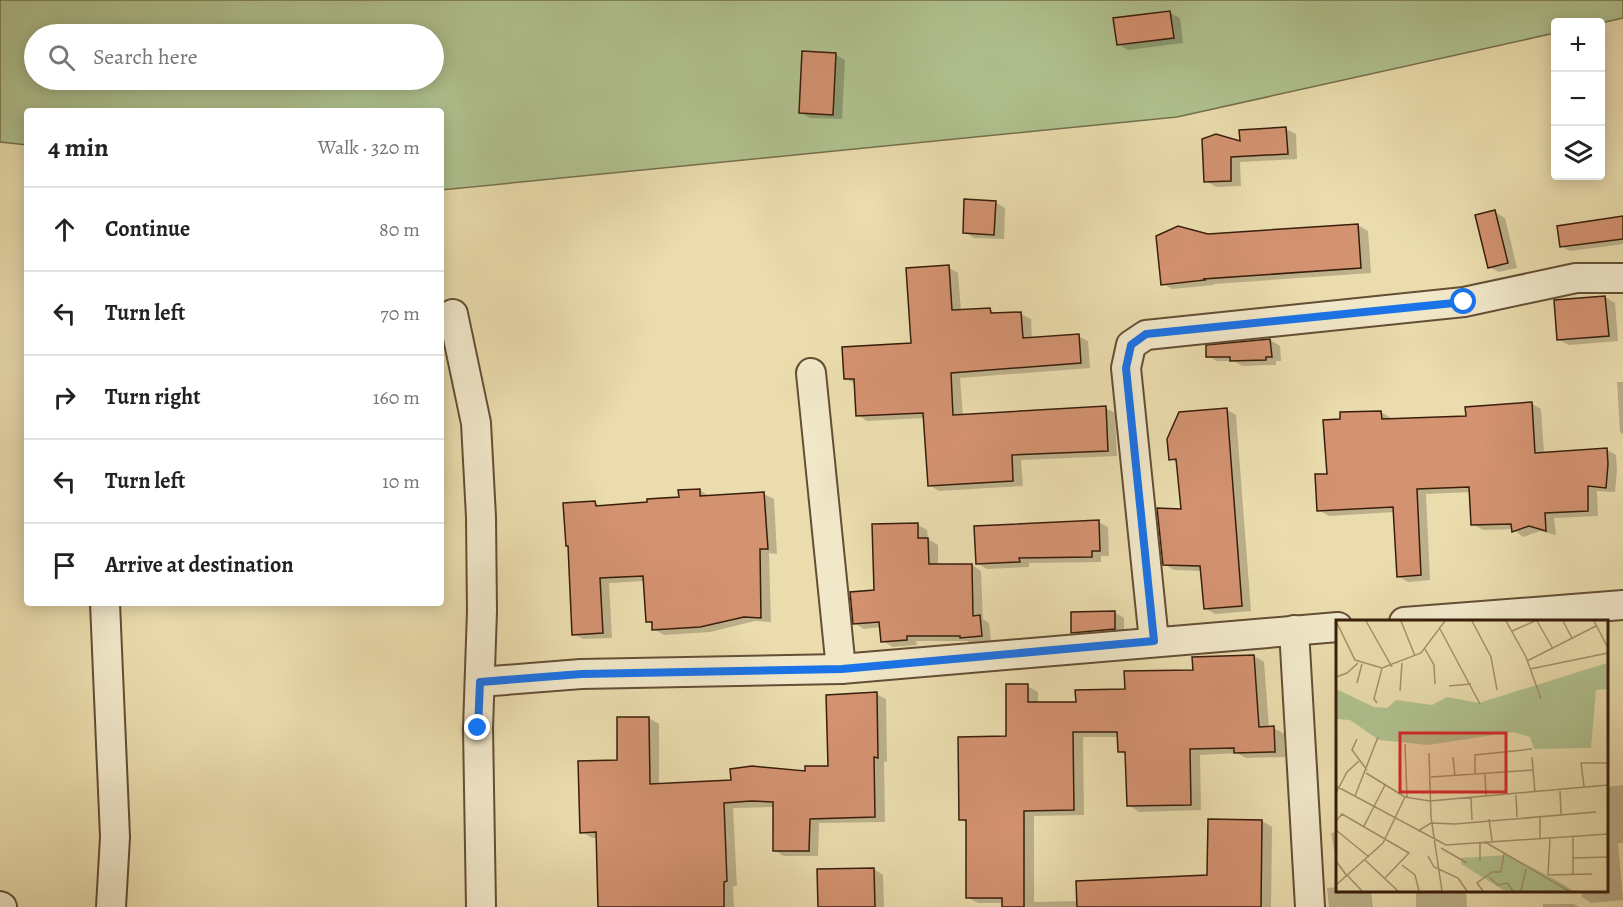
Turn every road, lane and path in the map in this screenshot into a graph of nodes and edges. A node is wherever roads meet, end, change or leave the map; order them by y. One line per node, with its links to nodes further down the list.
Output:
1 (1623, 278): 9 (street)
2 (453, 314): 11 (street)
3 (811, 373): 10 (street)
4 (1623, 605): 6 (street)
5 (105, 606): 12 (street)
6 (1430, 620)
7 (1336, 627): 8 (street)
8 (1294, 630): 9 (street); 14 (street)
9 (1154, 641): 10 (street)
10 (842, 669): 11 (street)
11 (480, 682): 13 (street)
12 (111, 907)
13 (481, 907)
14 (1310, 907)

